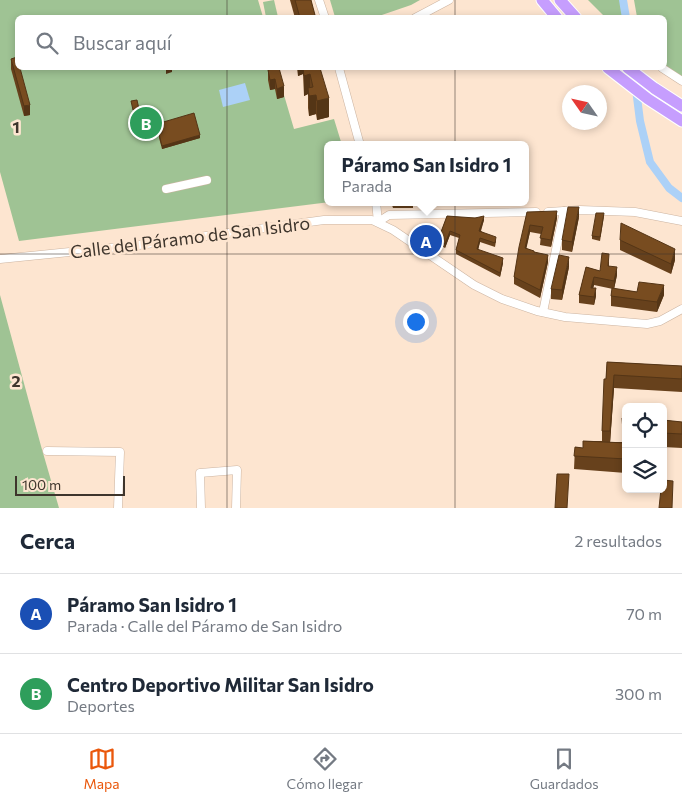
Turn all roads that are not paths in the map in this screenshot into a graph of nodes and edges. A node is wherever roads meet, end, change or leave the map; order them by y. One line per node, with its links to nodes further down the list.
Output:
1 (319, 0): 7 (street)
2 (448, 0): 8 (street)
3 (534, 0): 6 (highway)
4 (542, 0): 6 (highway)
5 (561, 1): 9 (highway)
6 (554, 14)
7 (323, 15)
8 (420, 15)
9 (573, 15)
10 (340, 70): 17 (street)
11 (611, 70): 16 (highway)
12 (631, 70): 15 (highway)
13 (665, 70): 14 (street)
14 (682, 81)
15 (682, 106)
16 (682, 121)
17 (359, 141)
18 (208, 180): 19 (street)
19 (166, 189)
20 (376, 206): 23 (street)
21 (564, 211): 22 (street); 23 (street); 26 (street)
22 (682, 221)
23 (378, 222): 24 (street, Calle del Páramo de San Isidro); 26 (street, Calle del Páramo de San Isidro)
24 (0, 259)
25 (682, 309): 26 (street, Calle del Páramo de San Isidro)
26 (543, 312)
27 (47, 451): 28 (street)
28 (118, 508)
29 (201, 508): 30 (street)
30 (236, 508)

